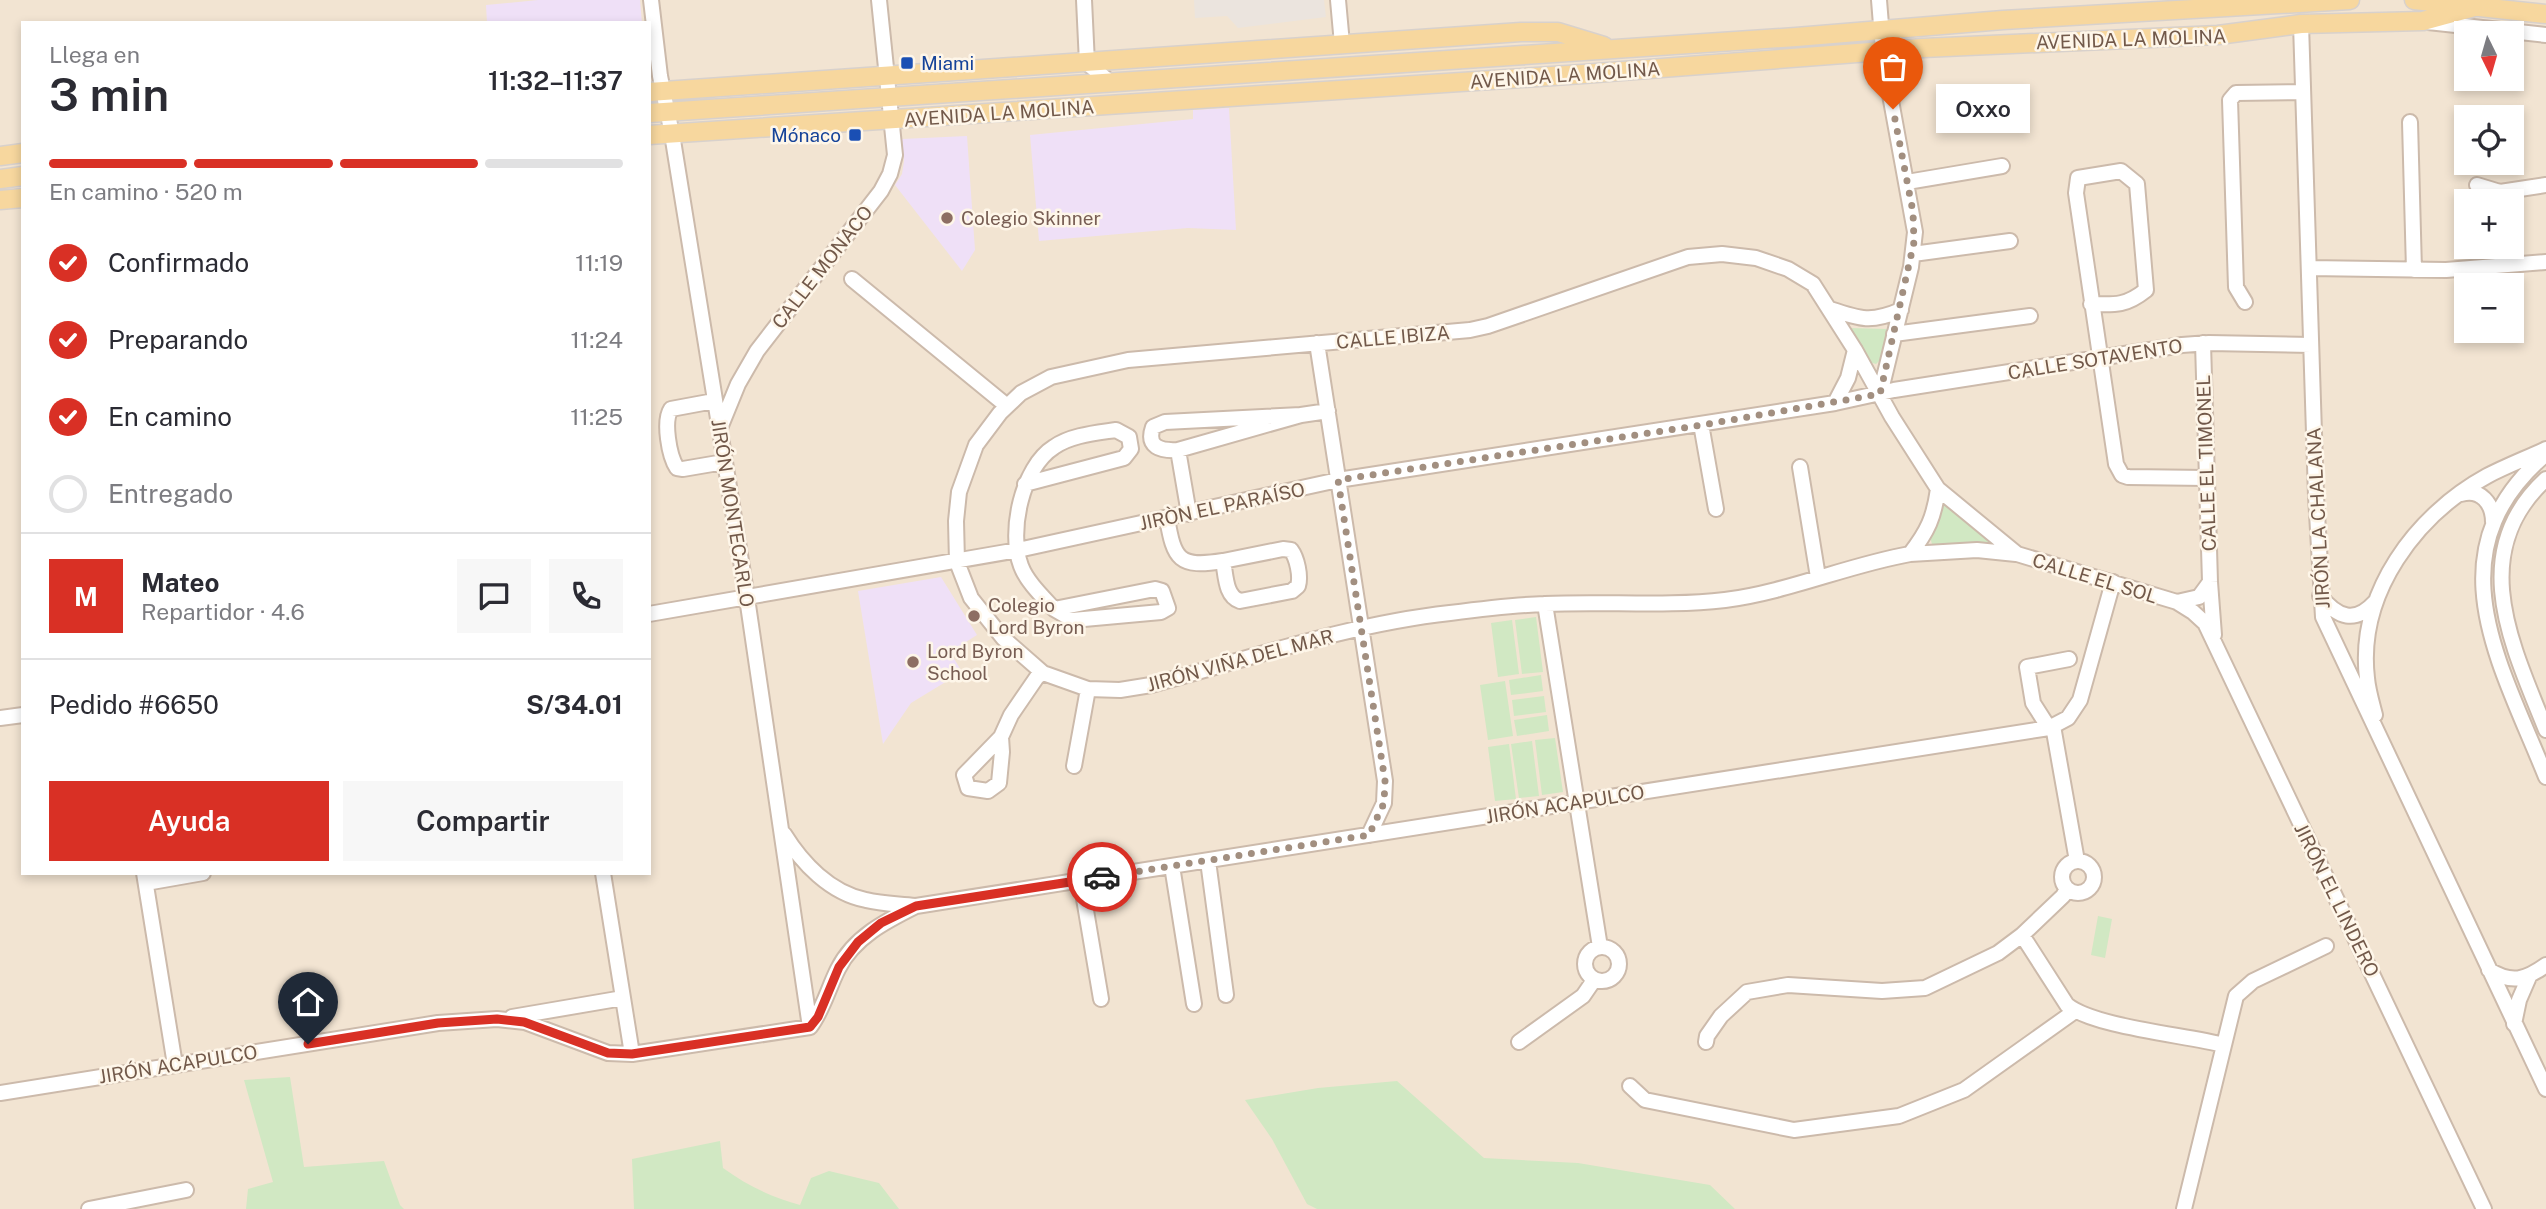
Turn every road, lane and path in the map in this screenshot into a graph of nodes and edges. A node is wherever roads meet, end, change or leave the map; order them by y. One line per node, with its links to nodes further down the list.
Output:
1 (651, 0): 22 (street, JIRÓN MONTECARLO)
2 (879, 0): 20 (street, CALLE MONACO)
3 (1084, 0): 18 (street)
4 (1338, 0): 14 (street)
5 (1879, 0): 12 (street)
6 (2350, 0): 12 (main road, AVENIDA LA MOLINA)
7 (2414, 0): 8 (main road, AVENIDA LA MOLINA)
8 (2478, 6): 9 (main road, AVENIDA LA MOLINA); 10 (main road, AVENIDA LA MOLINA)
9 (2546, 14)
10 (2423, 21): 11 (main road, AVENIDA LA MOLINA); 13 (street)
11 (2301, 24): 16 (main road, AVENIDA LA MOLINA); 23 (street, JIRÓN LA CHALANA)
12 (1881, 31): 15 (main road, AVENIDA LA MOLINA); 16 (street)
13 (2546, 35)
14 (1342, 44): 15 (main road, AVENIDA LA MOLINA); 18 (main road, AVENIDA LA MOLINA)
15 (1614, 49): 17 (main road, AVENIDA LA MOLINA)
16 (1883, 51): 19 (main road, AVENIDA LA MOLINA); 36 (street)
17 (1480, 58): 19 (main road); 21 (main road, AVENIDA LA MOLINA)
18 (1087, 63): 20 (main road, AVENIDA LA MOLINA); 21 (street)
19 (1583, 74): 27 (main road, AVENIDA LA MOLINA)
20 (887, 75): 22 (main road, AVENIDA LA MOLINA); 24 (street, CALLE MONACO)
21 (1111, 83): 24 (main road, AVENIDA LA MOLINA)
22 (657, 92): 25 (street, JIRÓN MONTECARLO)
23 (2303, 92): 44 (street, JIRÓN LA CHALANA); 47 (street)
24 (889, 98): 25 (main road, AVENIDA LA MOLINA); 27 (street, CALLE MONACO)
25 (668, 112): 26 (main road, AVENIDA LA MOLINA); 29 (street, JIRÓN MONTECARLO)
26 (651, 113)
27 (892, 120): 29 (main road, AVENIDA LA MOLINA); 65 (street, CALLE MONACO)
28 (2410, 122): 45 (street)
29 (672, 134): 30 (main road, AVENIDA LA MOLINA); 59 (street, JIRÓN MONTECARLO)
30 (651, 135)
31 (13, 154): 33 (street)
32 (2002, 166): 36 (street)
33 (21, 170)
34 (21, 174): 35 (main road)
35 (0, 179)
36 (1907, 182): 42 (street)
37 (2477, 185): 38 (street)
38 (2546, 185)
39 (21, 198): 40 (main road)
40 (0, 200)
41 (2010, 241): 42 (street)
42 (1913, 254): 50 (street)
43 (2546, 262): 45 (street)
44 (2309, 268): 45 (street); 55 (street, JIRÓN LA CHALANA)
45 (2414, 270)
46 (852, 279): 61 (street)
47 (2245, 302)
48 (2091, 304): 48 (street); 57 (street)
49 (1830, 309): 50 (street); 53 (street, CALLE IBIZA); 56 (street, CALLE IBIZA)
50 (1900, 310): 52 (street)
51 (2030, 316): 52 (street)
52 (1894, 334): 58 (street)
53 (1318, 343): 61 (street, CALLE IBIZA); 62 (street)
54 (2203, 344): 55 (street, CALLE SOTAVENTO); 57 (street, CALLE SOTAVENTO); 70 (street, CALLE EL TIMONEL)
55 (2311, 345): 88 (street, JIRÓN LA CHALANA)
56 (1855, 350): 58 (street, CALLE IBIZA); 60 (street)
57 (2099, 358): 58 (street, CALLE SOTAVENTO); 70 (street)
58 (1880, 394): 60 (street, JIRÒN EL PARAÍSO); 74 (street, CALLE EL SOL)
59 (714, 401): 65 (street, JIRÓN MONTECARLO); 68 (street)
60 (1835, 403): 64 (street, JIRÒN EL PARAÍSO)
61 (1007, 406): 84 (street, CALLE IBIZA)
62 (1328, 411): 63 (street); 72 (street)
63 (1301, 415): 66 (street); 66 (street)
64 (1702, 425): 72 (street, JIRÒN EL PARAÍSO); 76 (street)
65 (719, 429): 68 (street, JIRÓN MONTECARLO)
66 (1178, 450): 77 (street)
67 (2546, 452): 75 (street); 79 (street)
68 (724, 462): 89 (street, JIRÓN MONTECARLO)
69 (1800, 467): 85 (street)
70 (2207, 478): 87 (street, CALLE EL TIMONEL)
71 (2546, 479): 103 (street)
72 (1338, 480): 77 (street, JIRÒN EL PARAÍSO); 95 (street)
73 (1024, 484): 73 (street); 80 (street)
74 (1938, 489): 81 (street); 82 (street, CALLE EL SOL)
75 (2456, 496): 79 (street); 90 (street)
76 (1716, 509)
77 (1189, 514): 78 (street, JIRÒN EL PARAÍSO)
78 (1167, 519): 80 (street, JIRÒN EL PARAÍSO); 83 (street)
79 (2493, 522): 107 (street)
80 (1018, 550): 84 (street, JIRÒN EL PARAÍSO); 93 (street)
81 (1910, 554): 82 (street, JIRÓN VIÑA DEL MAR); 85 (street, JIRÓN VIÑA DEL MAR)
82 (2017, 554): 86 (street, CALLE EL SOL)
83 (1223, 561): 83 (street)
84 (957, 562): 89 (street, JIRÒN EL PARAÍSO); 98 (street, JIRÓN VIÑA DEL MAR)
85 (1818, 577): 92 (street, JIRÓN VIÑA DEL MAR)
86 (2113, 582): 91 (street, CALLE EL SOL); 102 (street)
87 (2210, 582): 91 (street); 96 (street, CALLE EL TIMONEL)
88 (2320, 596): 90 (street); 104 (street, JIRÓN LA CHALANA)
89 (747, 598): 94 (street, JIRÒN EL PARAÍSO); 109 (street, JIRÓN MONTECARLO)
90 (2375, 602): 104 (street)
91 (2177, 603): 96 (street, JIRÓN EL LINDERO)
92 (1545, 604): 95 (street, JIRÓN VIÑA DEL MAR); 108 (street)
93 (1054, 609): 93 (street)
94 (651, 614)
95 (1362, 628): 99 (street, JIRÓN VIÑA DEL MAR); 110 (street)
96 (2215, 644): 146 (street, JIRÓN EL LINDERO)
97 (2069, 659): 102 (street)
98 (1043, 673): 99 (street, JIRÓN VIÑA DEL MAR); 105 (street)
99 (1088, 689): 106 (street)
100 (21, 715): 101 (street)
101 (0, 718)
102 (2051, 727): 108 (street, JIRÓN ACAPULCO); 112 (street)
103 (2546, 730)
104 (2378, 733): 124 (street, JIRÓN LA CHALANA)
105 (1000, 737)
106 (1074, 766)
107 (2546, 777)
108 (1577, 803): 110 (street, JIRÓN ACAPULCO); 122 (street)
109 (780, 828): 119 (street, JIRÓN ACAPULCO); 134 (street, JIRÓN MONTECARLO)
110 (1369, 835): 111 (street, JIRÓN ACAPULCO)
111 (1208, 861): 113 (street, JIRÓN ACAPULCO); 127 (street)
112 (2077, 861): 118 (street); 118 (street)
113 (1172, 866): 117 (street, JIRÓN ACAPULCO); 130 (street)
114 (180, 875): 116 (street)
115 (603, 875): 128 (street)
116 (145, 878): 139 (street)
117 (1081, 881): 119 (street, JIRÓN ACAPULCO); 129 (street)
118 (2067, 889): 120 (street)
119 (916, 906): 134 (street, JIRÓN ACAPULCO)
120 (2022, 935): 131 (street); 136 (street)
121 (2326, 946): 137 (street)
122 (1600, 947): 126 (street); 126 (street)
123 (2546, 965): 125 (street)
124 (2488, 970): 125 (street); 133 (street, JIRÓN LA CHALANA)
125 (2529, 977): 133 (street)
126 (1594, 980): 135 (street)
127 (1226, 995)
128 (623, 998): 132 (street); 138 (street)
129 (1101, 999)
130 (1194, 1004)
131 (2074, 1011): 137 (street); 140 (street)
132 (497, 1019): 138 (street, JIRÓN ACAPULCO); 139 (street, JIRÓN ACAPULCO)
133 (2514, 1024): 141 (street, JIRÓN LA CHALANA)
134 (810, 1027): 138 (street, JIRÓN ACAPULCO)
135 (1519, 1042)
136 (1706, 1042)
137 (2224, 1045): 145 (street)
138 (632, 1054)
139 (175, 1065): 142 (street, JIRÓN ACAPULCO)
140 (1630, 1086)
141 (2546, 1089)
142 (0, 1093)
143 (186, 1190): 144 (street)
144 (89, 1209)
145 (2184, 1209)
146 (2484, 1209)

